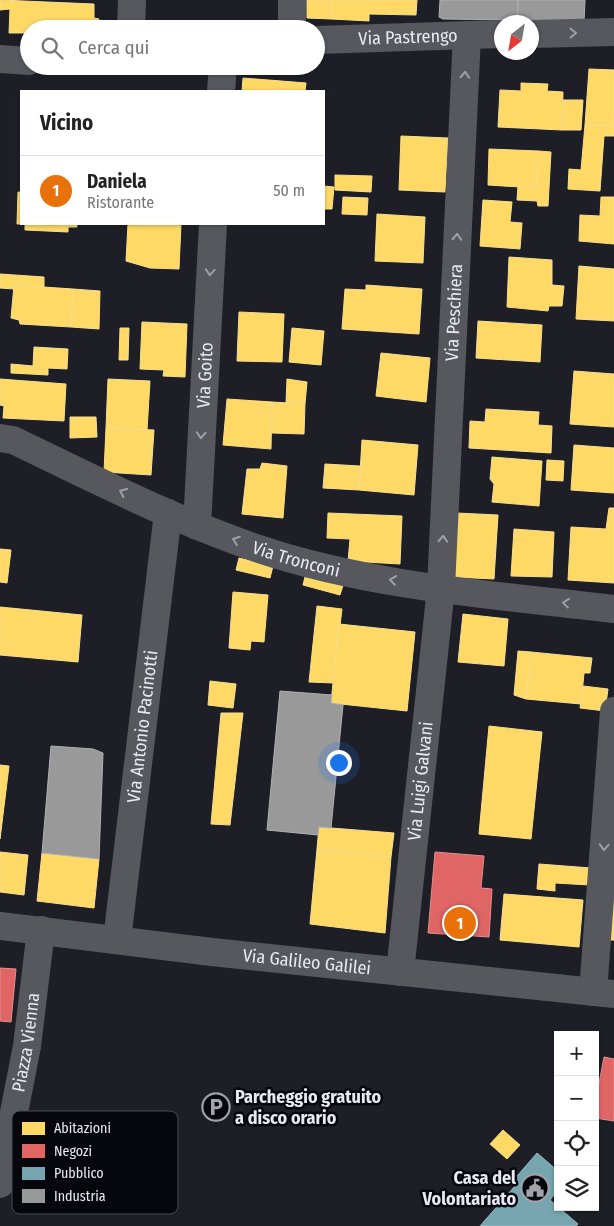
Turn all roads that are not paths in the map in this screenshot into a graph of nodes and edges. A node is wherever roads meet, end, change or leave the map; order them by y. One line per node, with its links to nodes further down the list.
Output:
1 (132, 0): 3 (street)
2 (292, 0): 4 (street)
3 (131, 20)
4 (292, 20)
5 (614, 32): 7 (street, one-way to 5)
6 (494, 34): 8 (street, Via Pastrengo)
7 (539, 34)
8 (467, 35): 9 (street, Via Pastrengo); 18 (street, Via Peschiera, one-way to 8)
9 (325, 40)
10 (0, 59): 11 (street)
11 (20, 60)
12 (222, 75): 13 (street)
13 (221, 90)
14 (213, 225): 17 (street, Via Goito, one-way to 17)
15 (0, 438): 16 (street, Via Tronconi, one-way to 15)
16 (168, 513): 17 (street, Via Tronconi); 23 (street, Via Antonio Pacinotti)
17 (197, 526): 18 (street, Via Tronconi, one-way to 17)
18 (441, 588): 19 (street, Via Tronconi, one-way to 18); 24 (street, Via Luigi Galvani)
19 (614, 609)
20 (614, 711): 25 (street, one-way to 25)
21 (0, 926): 22 (street, Via Galileo Galilei)
22 (41, 930): 23 (street, Via Galileo Galilei); 26 (street, Piazza Vienna)
23 (117, 940): 24 (street, Via Galileo Galilei)
24 (400, 972): 25 (street, Via Galileo Galilei)
25 (603, 993)
26 (17, 1111)
27 (12, 1139): 28 (street, Piazza Vienna)
28 (4, 1189)

